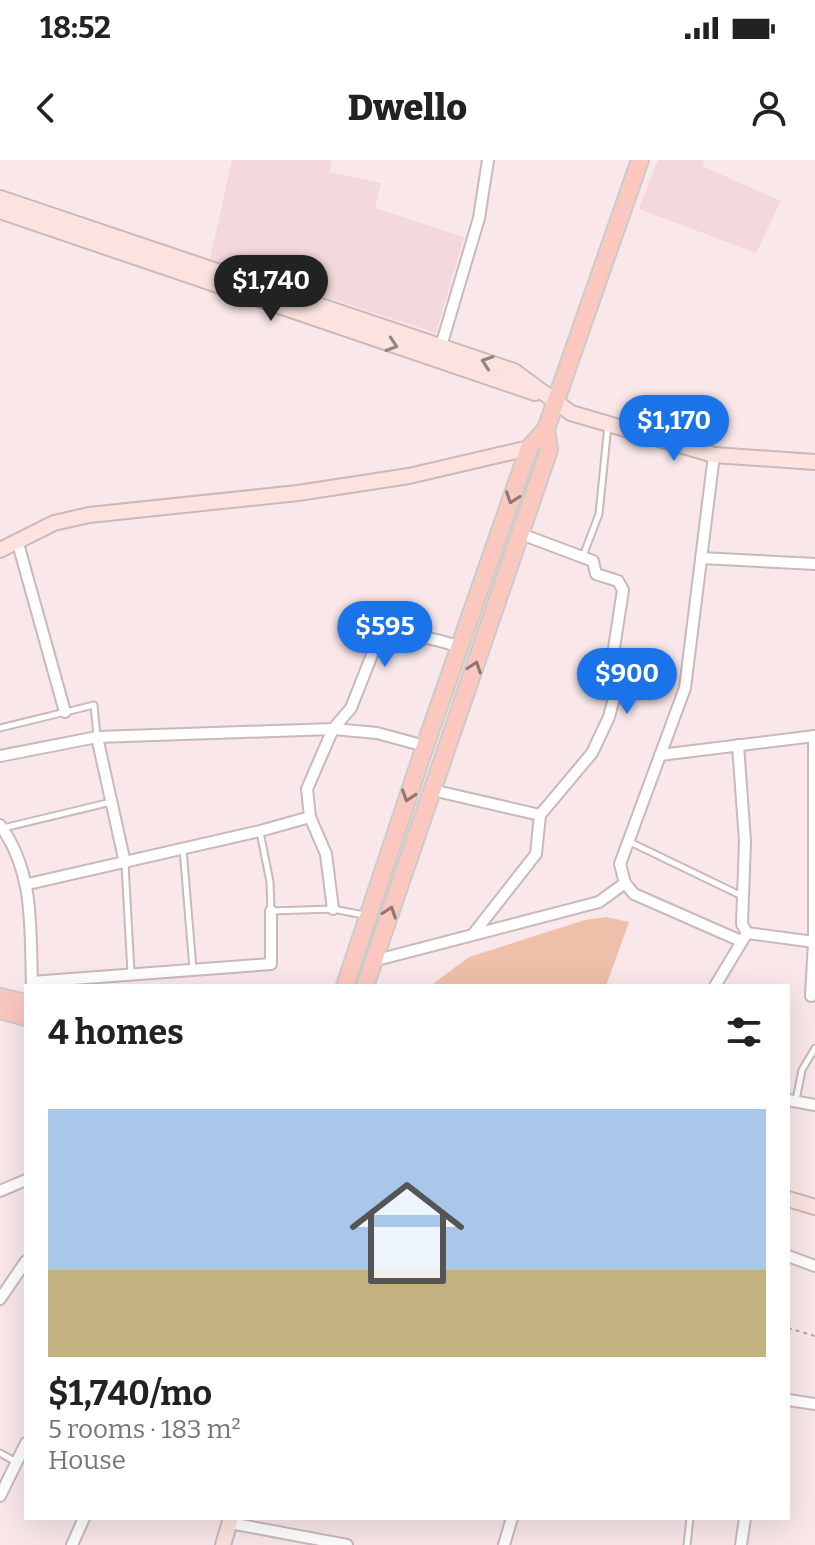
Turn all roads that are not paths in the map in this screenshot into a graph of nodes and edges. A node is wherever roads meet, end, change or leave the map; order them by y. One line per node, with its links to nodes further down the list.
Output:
1 (488, 160): 5 (street)
2 (640, 160): 6 (main road)
3 (0, 198): 5 (main road)
4 (0, 211): 6 (main road, one-way to 6)
5 (441, 346): 6 (main road, one-way to 5)
6 (554, 400): 7 (main road); 8 (main road)
7 (608, 424): 10 (main road); 15 (lane)
8 (546, 429): 9 (main road); 12 (main road)
9 (529, 448): 13 (main road); 18 (main road, one-way to 18)
10 (714, 455): 11 (main road); 16 (street)
11 (815, 462)
12 (521, 534): 15 (street); 28 (main road, one-way to 12)
13 (17, 540): 14 (main road); 19 (street)
14 (0, 550)
15 (583, 557): 30 (street)
16 (701, 558): 17 (street); 26 (street)
17 (815, 564)
18 (460, 647): 21 (street); 25 (main road)
19 (65, 712): 20 (lane); 23 (lane)
20 (0, 728)
21 (333, 729): 23 (street); 25 (street); 31 (street)
22 (815, 736): 24 (street); 45 (street)
23 (97, 737): 27 (street); 29 (street)
24 (738, 745): 26 (street); 39 (street)
25 (425, 746): 42 (main road, one-way to 42)
26 (660, 755): 34 (street)
27 (0, 756)
28 (432, 790): 30 (street); 46 (main road, one-way to 28)
29 (112, 802): 32 (lane); 36 (street)
30 (540, 815): 43 (street)
31 (310, 817): 33 (street); 40 (street)
32 (1, 826): 38 (street)
33 (260, 831): 35 (street); 41 (lane)
34 (628, 842): 37 (street); 39 (lane)
35 (183, 849): 36 (street); 47 (lane)
36 (125, 863): 38 (street); 48 (lane)
37 (625, 883): 43 (street); 44 (street)
38 (28, 884): 49 (street)
39 (744, 898): 44 (street)
40 (333, 909): 41 (lane); 42 (lane)
41 (271, 911): 47 (street)
42 (369, 916): 50 (main road)
43 (474, 933): 46 (street)
44 (744, 937): 45 (street); 52 (street)
45 (815, 942): 54 (street)
46 (373, 961): 51 (main road)
47 (193, 970): 48 (street)
48 (131, 974): 49 (street)
49 (32, 984)
50 (346, 984)
51 (366, 984)
52 (716, 984)
53 (0, 997): 55 (main road)
54 (813, 997)
55 (24, 1003)
56 (0, 1010): 57 (main road)
57 (24, 1016)
58 (815, 1048): 59 (lane)
59 (792, 1100): 60 (street)
60 (815, 1105)
61 (24, 1181): 62 (street)
62 (0, 1191)
63 (790, 1200): 64 (main road)
64 (815, 1207)
65 (790, 1257): 67 (street)
66 (24, 1264): 68 (street)
67 (815, 1266)
68 (0, 1299)
69 (790, 1400): 70 (street)
70 (815, 1404)
71 (24, 1449): 73 (street)
72 (0, 1453): 73 (lane)
73 (17, 1462): 74 (street)
74 (0, 1496)
75 (83, 1520): 81 (street)
76 (230, 1520): 82 (main road)
77 (234, 1520): 83 (street)
78 (511, 1520): 84 (street)
79 (690, 1520): 85 (lane)
80 (745, 1520): 86 (street)
81 (72, 1545)
82 (223, 1545)
83 (347, 1545)
84 (504, 1545)
85 (687, 1545)
86 (741, 1545)

